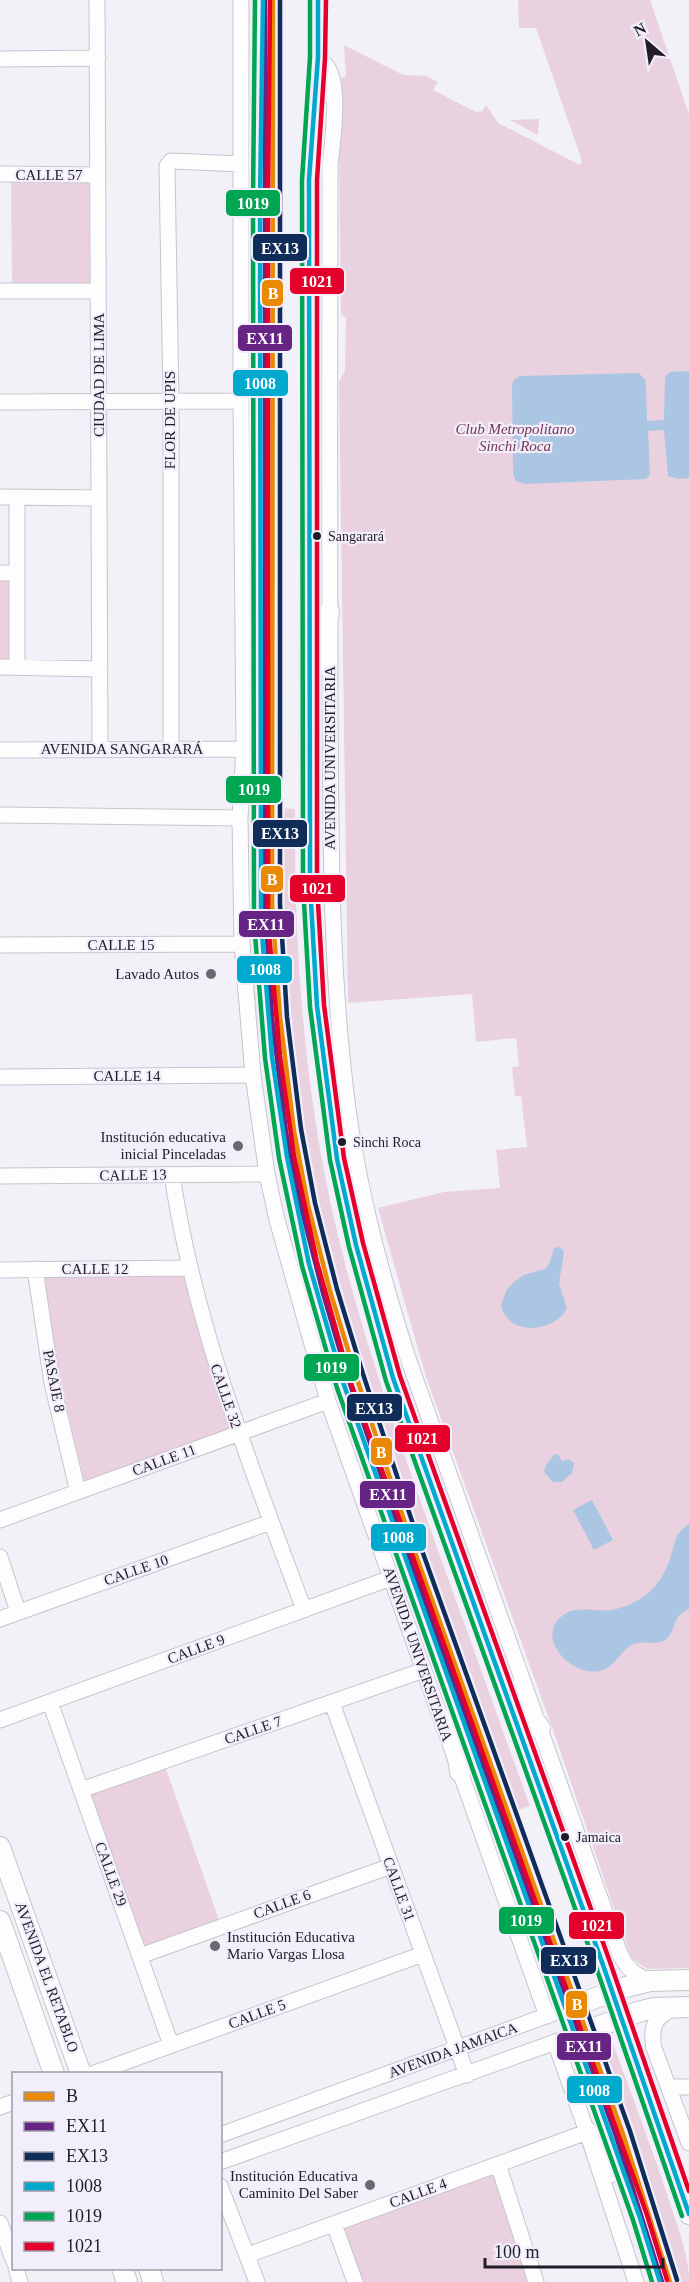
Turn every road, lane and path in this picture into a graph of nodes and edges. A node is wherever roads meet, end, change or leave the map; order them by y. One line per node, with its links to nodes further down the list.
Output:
1 (98, 0): 6 (street, CIUDAD DE LIMA)
2 (241, 0): 8 (street, AVENIDA UNIVERSITARIA)
3 (263, 0): 55 (main road, AVENIDA UNIVERSITARIA)
4 (318, 0): 5 (main road, AVENIDA UNIVERSITARIA)
5 (318, 57): 22 (street, AVENIDA UNIVERSITARIA); 26 (main road, AVENIDA UNIVERSITARIA)
6 (98, 58): 7 (street); 10 (street, CIUDAD DE LIMA)
7 (0, 59)
8 (240, 164): 15 (street, FLOR DE UPIS); 16 (street, AVENIDA UNIVERSITARIA)
9 (0, 174): 10 (street, CALLE 57)
10 (98, 175): 12 (street, CIUDAD DE LIMA)
11 (0, 291): 12 (street)
12 (99, 291): 14 (street, CIUDAD DE LIMA)
13 (0, 402): 14 (street)
14 (99, 402): 15 (street); 19 (street, CIUDAD DE LIMA)
15 (171, 402): 16 (street); 30 (street, FLOR DE UPIS)
16 (241, 402): 27 (street, AVENIDA UNIVERSITARIA)
17 (0, 497): 18 (street)
18 (17, 497): 19 (street); 21 (street)
19 (99, 498): 25 (street, CIUDAD DE LIMA)
20 (0, 573): 21 (street)
21 (17, 573): 24 (street)
22 (329, 612): 26 (main road); 59 (street, AVENIDA UNIVERSITARIA)
23 (0, 666): 24 (street)
24 (16, 667): 25 (street)
25 (100, 669): 29 (street, CIUDAD DE LIMA)
26 (309, 702): 54 (main road, AVENIDA UNIVERSITARIA)
27 (244, 749): 30 (street, AVENIDA SANGARARÁ); 32 (street, AVENIDA UNIVERSITARIA)
28 (0, 750): 29 (street, AVENIDA SANGARARÁ)
29 (100, 750): 30 (street, AVENIDA SANGARARÁ)
30 (171, 750)
31 (0, 815): 32 (street)
32 (240, 818): 33 (street, AVENIDA UNIVERSITARIA)
33 (242, 944): 34 (street, CALLE 15); 35 (street, AVENIDA UNIVERSITARIA)
34 (0, 945)
35 (253, 1075): 36 (street, CALLE 14); 38 (street, AVENIDA UNIVERSITARIA)
36 (0, 1077)
37 (172, 1174): 38 (street, CALLE 13); 39 (street, CALLE 13); 40 (street, CALLE 32)
38 (267, 1174): 43 (street, AVENIDA UNIVERSITARIA)
39 (0, 1176)
40 (189, 1268): 42 (street, CALLE 12); 44 (street, CALLE 32)
41 (0, 1269): 42 (street, CALLE 12)
42 (34, 1269): 45 (street, PASAJE 8)
43 (328, 1401): 44 (street, CALLE 11); 49 (street, AVENIDA UNIVERSITARIA)
44 (239, 1433): 45 (street, CALLE 11); 47 (street, CALLE 32)
45 (78, 1492): 46 (street, CALLE 11)
46 (0, 1520)
47 (272, 1522): 50 (street, CALLE 32); 51 (street, CALLE 10)
48 (0, 1557): 51 (street)
49 (391, 1578): 50 (street, CALLE 9); 53 (street, AVENIDA UNIVERSITARIA)
50 (304, 1610): 56 (street, CALLE 9)
51 (18, 1612): 52 (street, CALLE 10)
52 (0, 1619)
53 (424, 1670): 57 (street, CALLE 7); 60 (street, AVENIDA UNIVERSITARIA)
54 (500, 1677): 59 (main road); 69 (main road, AVENIDA UNIVERSITARIA)
55 (449, 1680): 60 (main road); 71 (main road, AVENIDA UNIVERSITARIA)
56 (50, 1702): 58 (street, CALLE 9); 61 (street, CALLE 29)
57 (332, 1702): 61 (street, CALLE 7); 63 (street, CALLE 31)
58 (0, 1720)
59 (540, 1728): 68 (street, AVENIDA UNIVERSITARIA)
60 (460, 1772): 71 (street, AVENIDA UNIVERSITARIA)
61 (81, 1790): 66 (street, CALLE 29)
62 (0, 1847): 79 (main road, AVENIDA EL RETABLO)
63 (391, 1866): 65 (street, CALLE 31); 66 (street, CALLE 6)
64 (0, 1921): 78 (main road, AVENIDA EL RETABLO)
65 (423, 1954): 75 (street, CALLE 5); 76 (street, CALLE 31)
66 (140, 1956): 75 (street, CALLE 29)
67 (689, 1980): 68 (main road, AVENIDA JAMAICA)
68 (650, 1981): 69 (main road, AVENIDA JAMAICA)
69 (612, 1992): 71 (main road, AVENIDA JAMAICA); 72 (main road, AVENIDA UNIVERSITARIA)
70 (682, 2007): 72 (main road, AVENIDA JAMAICA); 83 (street)
71 (556, 2012): 73 (main road, AVENIDA UNIVERSITARIA); 76 (street, AVENIDA JAMAICA)
72 (621, 2018): 73 (main road, AVENIDA JAMAICA); 91 (main road, AVENIDA UNIVERSITARIA)
73 (575, 2036): 74 (street, AVENIDA JAMAICA); 92 (main road, AVENIDA UNIVERSITARIA)
74 (555, 2042): 81 (street, AVENIDA JAMAICA); 85 (street)
75 (171, 2045): 80 (street, CALLE 5)
76 (457, 2048): 77 (street, AVENIDA JAMAICA); 81 (street, CALLE 31)
77 (427, 2059): 82 (street); 86 (street, AVENIDA JAMAICA)
78 (54, 2072)
79 (81, 2072)
80 (95, 2072)
81 (467, 2075): 82 (street, AVENIDA JAMAICA)
82 (437, 2085): 88 (street, AVENIDA JAMAICA)
83 (669, 2087): 84 (street); 87 (street)
84 (689, 2087)
85 (587, 2132): 89 (street, CALLE 4); 92 (main road); 100 (street)
86 (222, 2134)
87 (689, 2143)
88 (222, 2162)
89 (498, 2164): 94 (street, CALLE 4); 99 (street)
90 (222, 2191): 95 (street)
91 (689, 2214)
92 (640, 2218): 101 (main road, AVENIDA UNIVERSITARIA)
93 (0, 2223): 96 (street)
94 (334, 2224): 95 (street, CALLE 4); 98 (street)
95 (248, 2255): 97 (street)
96 (12, 2256)
97 (257, 2282)
98 (355, 2282)
99 (536, 2282)
100 (636, 2282)
101 (660, 2282)

